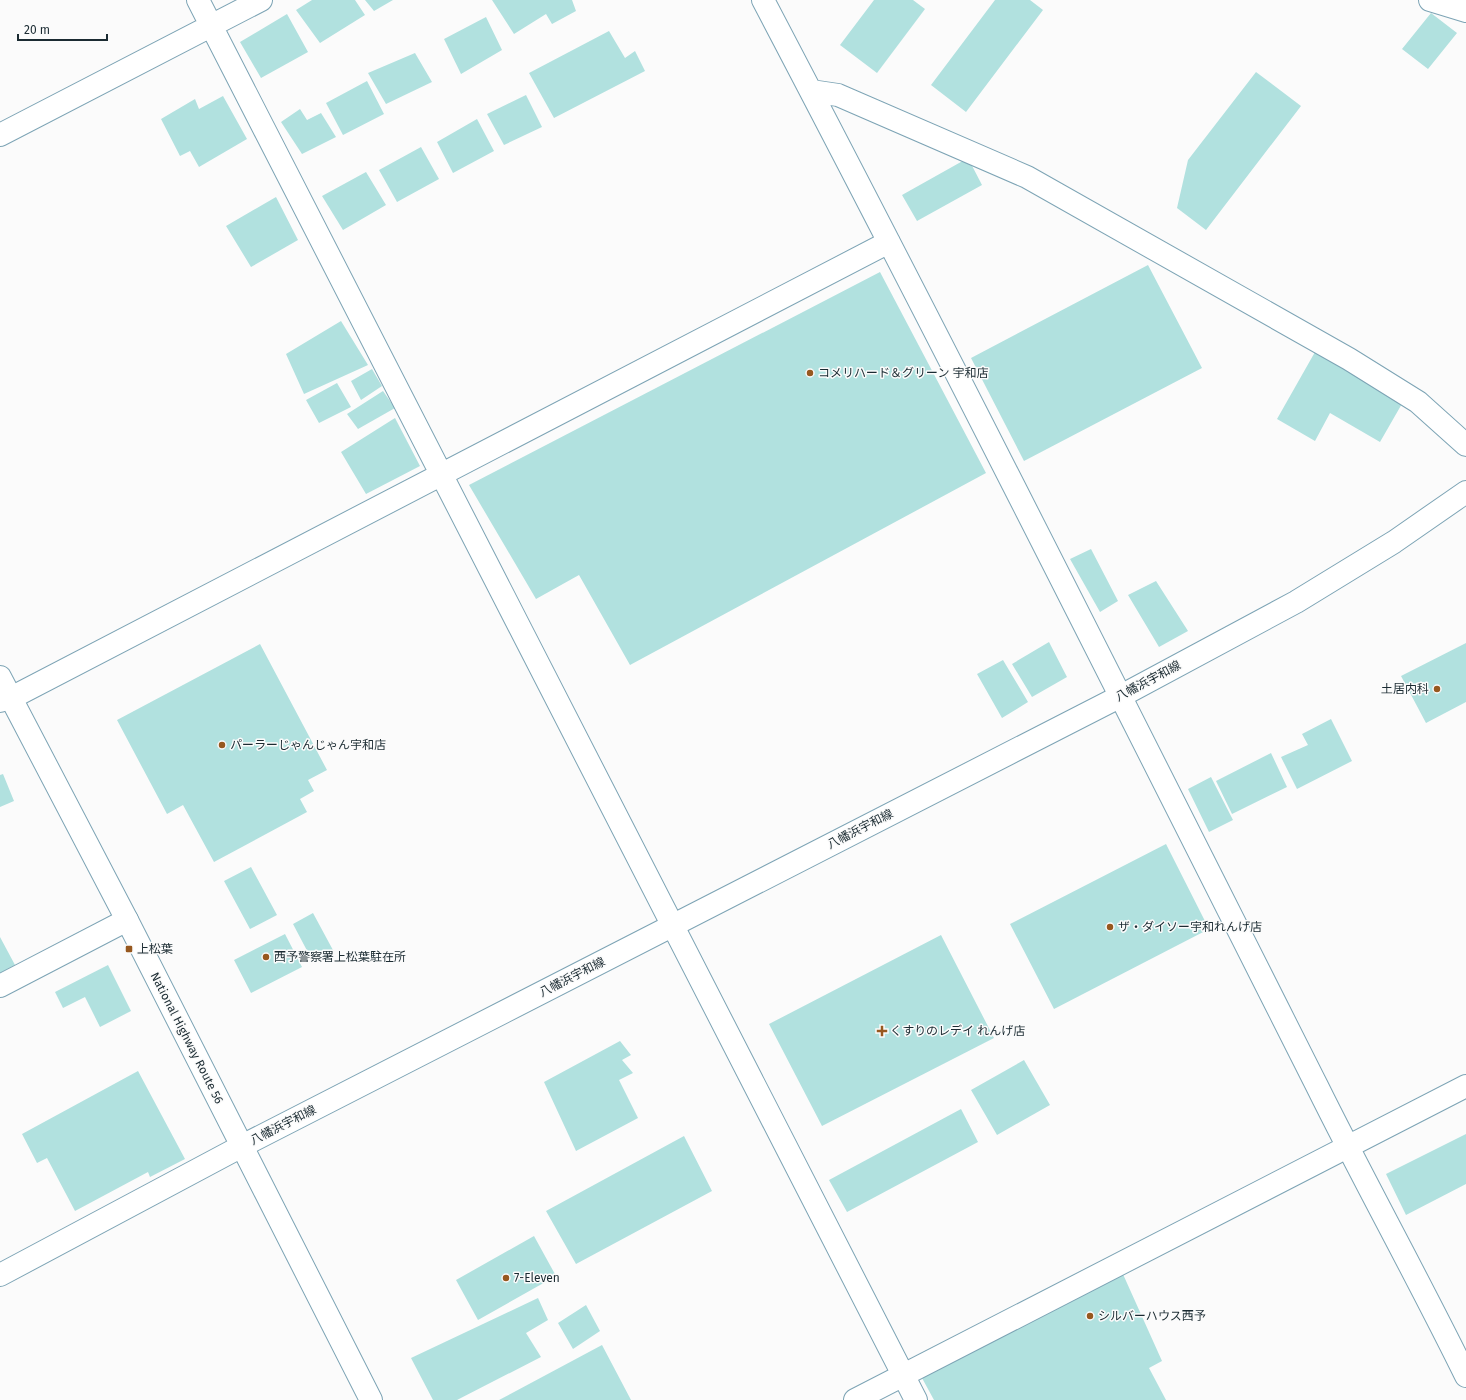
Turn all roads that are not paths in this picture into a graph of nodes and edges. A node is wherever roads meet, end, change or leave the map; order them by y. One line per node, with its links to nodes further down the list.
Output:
1 (198, 0): 6 (main road)
2 (261, 0): 6 (main road)
3 (763, 0): 7 (main road)
4 (1430, 0): 5 (main road)
5 (1466, 11)
6 (212, 26): 8 (main road); 11 (main road)
7 (811, 91): 9 (main road); 10 (main road)
8 (0, 135)
9 (889, 242): 11 (main road); 14 (main road)
10 (1466, 445)
11 (441, 476): 15 (main road); 17 (main road)
12 (1466, 492): 14 (main road, 八幡浜宇和線)
13 (0, 678): 15 (main road, National Highway Route 56)
14 (1120, 696): 17 (main road, 八幡浜宇和線); 21 (main road)
15 (5, 700): 16 (main road, National Highway Route 56)
16 (128, 920): 18 (main road); 20 (main road, National Highway Route 56)
17 (672, 925): 20 (main road, 八幡浜宇和線); 23 (main road)
18 (0, 986)
19 (1466, 1086): 21 (main road)
20 (242, 1146): 22 (main road, 八幡浜宇和線); 25 (main road, National Highway Route 56)
21 (1347, 1147): 23 (main road); 24 (main road)
22 (0, 1275)
23 (904, 1376): 26 (main road); 27 (main road)
24 (1466, 1376)
25 (371, 1400)
26 (855, 1400)
27 (916, 1400)

